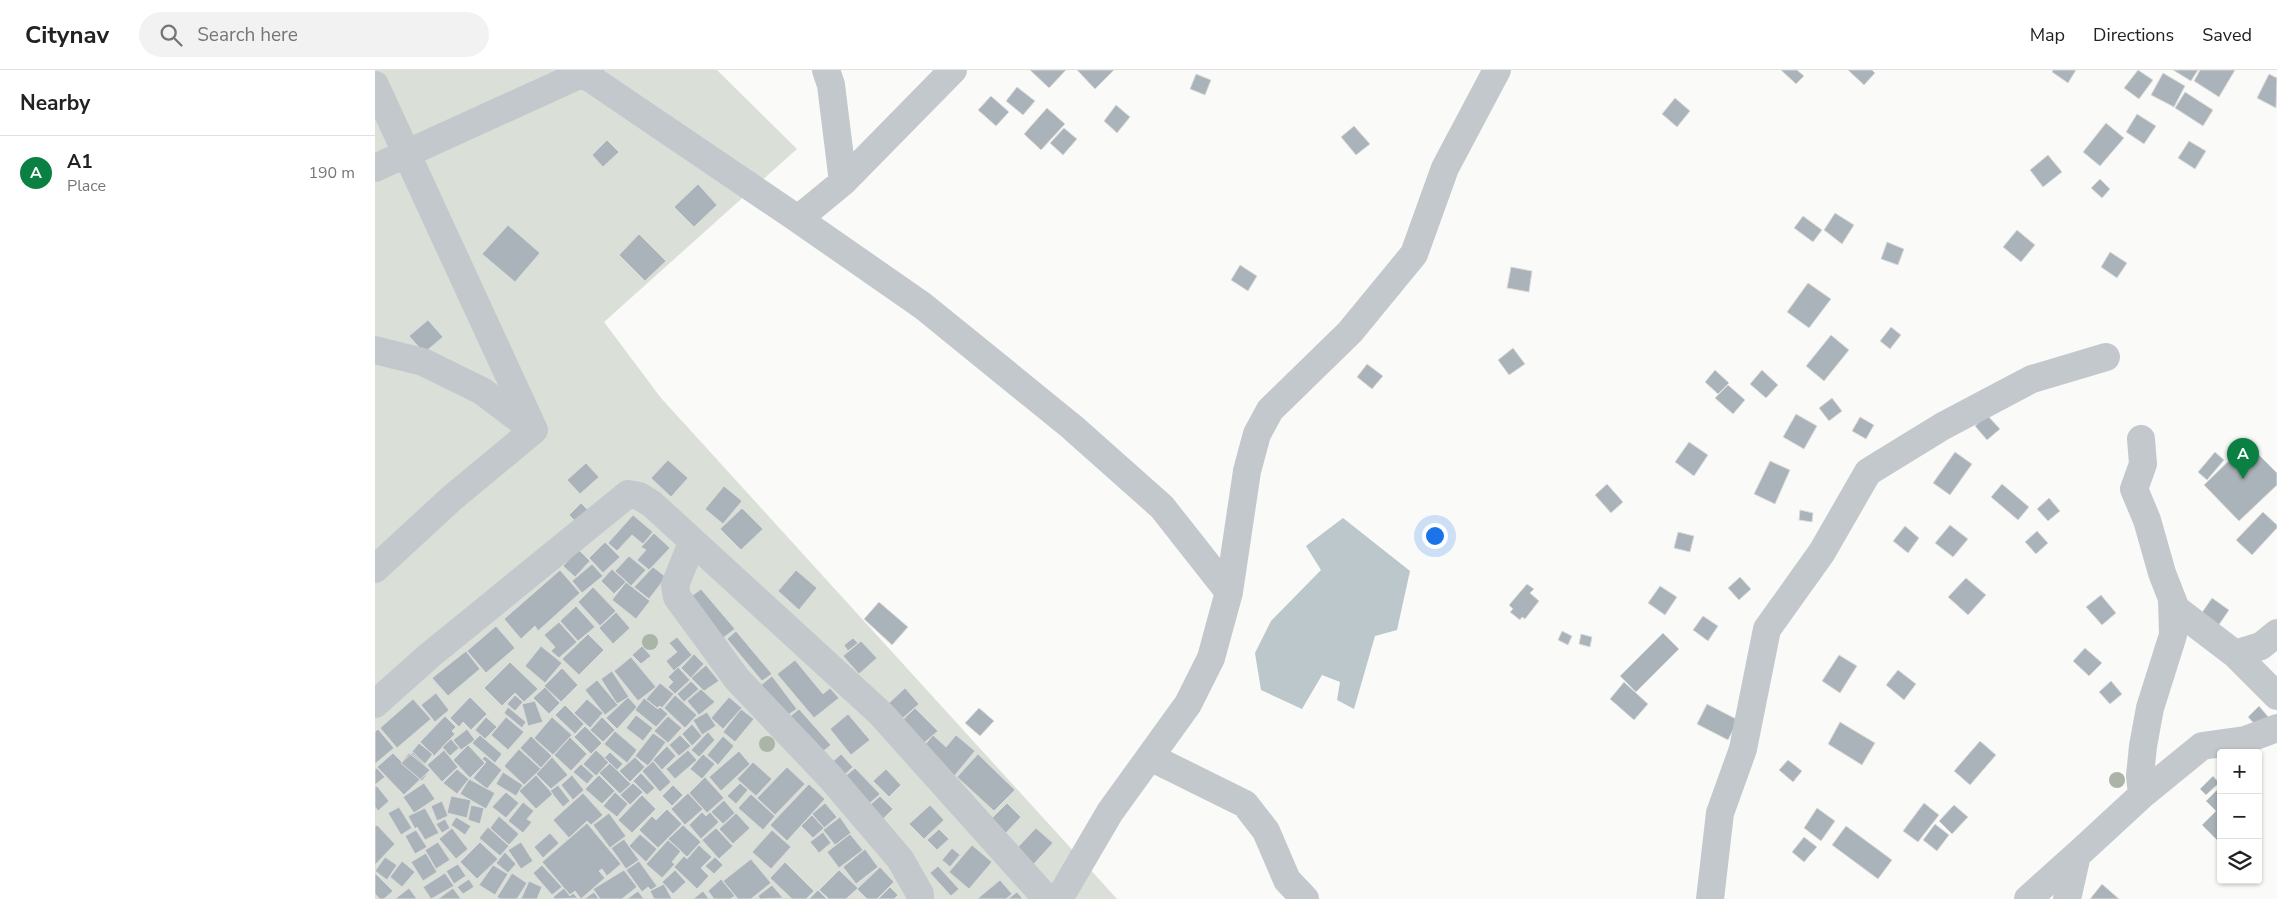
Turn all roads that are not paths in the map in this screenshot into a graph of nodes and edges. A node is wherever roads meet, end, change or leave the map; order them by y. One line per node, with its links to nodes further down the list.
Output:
1 (578, 70): 9 (street)
2 (590, 70): 7 (street)
3 (826, 70): 8 (street)
4 (953, 70): 8 (street)
5 (1497, 70): 16 (street)
6 (375, 85): 12 (street)
7 (375, 168)
8 (843, 182): 9 (street)
9 (798, 218): 16 (street)
10 (375, 350): 12 (street)
11 (2106, 357): 30 (street)
12 (534, 430): 15 (street)
13 (2141, 439): 17 (street)
14 (692, 543): 21 (street); 26 (street); 27 (street)
15 (375, 569)
16 (1229, 592): 23 (street)
17 (2172, 600): 19 (street); 24 (street)
18 (2277, 633): 19 (street)
19 (2235, 654): 20 (street)
20 (2277, 696)
21 (375, 704)
22 (2277, 728): 24 (street)
23 (1150, 757): 28 (street); 29 (street)
24 (2142, 794): 25 (street)
25 (2077, 855): 31 (street); 32 (street)
26 (920, 899)
27 (1047, 899)
28 (1059, 899)
29 (1305, 899)
30 (1709, 899)
31 (2028, 899)
32 (2067, 899)

